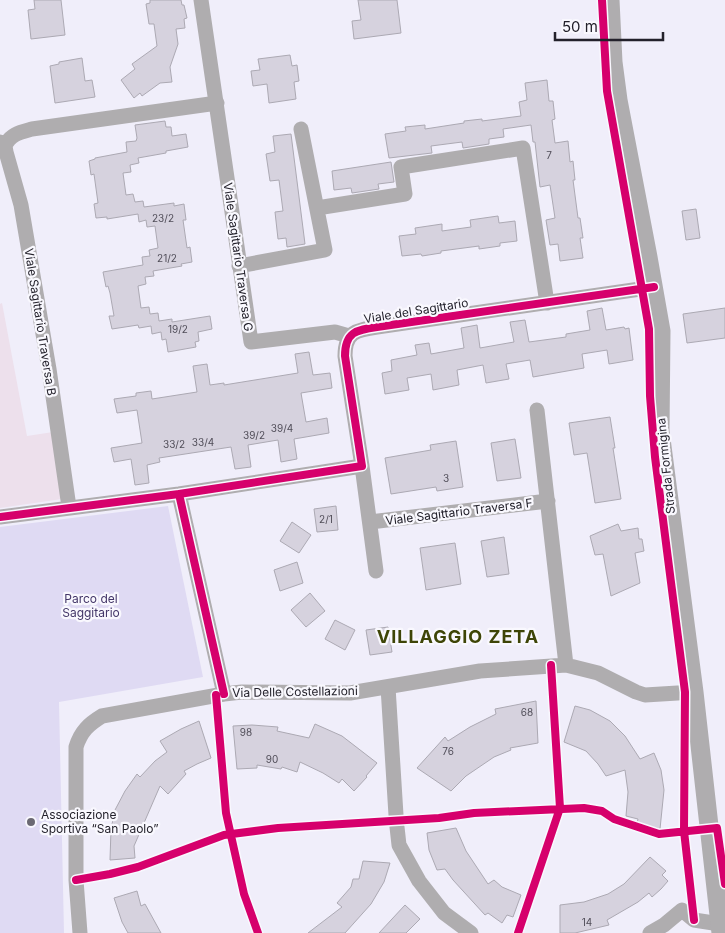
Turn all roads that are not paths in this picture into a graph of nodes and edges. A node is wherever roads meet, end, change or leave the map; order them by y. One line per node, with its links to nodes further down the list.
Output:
1 (200, 0): 3 (street, Viale Sagittario Traversa G)
2 (610, 0): 8 (street, Strada Formigina)
3 (216, 103): 5 (street); 7 (street, Viale Sagittario Traversa G)
4 (301, 129): 6 (street)
5 (3, 144): 15 (street, Viale Sagittario Traversa B)
6 (317, 208): 7 (street); 9 (street)
7 (240, 266): 10 (street, Viale Sagittario Traversa G)
8 (654, 287): 9 (street, Viale del Sagittario); 21 (street, Strada Formigina)
9 (546, 303): 10 (street, Viale del Sagittario)
10 (349, 336): 12 (street, Viale del Sagittario)
11 (537, 410): 14 (street, Viale Sagittario Traversa F)
12 (362, 466): 13 (street); 17 (street, Viale Sagittario Traversa F)
13 (179, 494): 15 (street); 22 (street)
14 (548, 501): 17 (street, Viale Sagittario Traversa F); 19 (street, Viale Sagittario Traversa F)
15 (69, 507): 16 (street)
16 (0, 517)
17 (370, 522): 18 (street, Viale Sagittario Traversa F)
18 (376, 571)
19 (566, 665): 20 (street, Via Delle Costellazioni); 21 (street, Via Delle Costellazioni)
20 (388, 687): 22 (street, Via Delle Costellazioni); 25 (street)
21 (694, 692): 23 (street, Strada Formigina)
22 (224, 694): 24 (street, Via Delle Costellazioni)
23 (720, 928): 26 (street)
24 (80, 933)
25 (471, 933)
26 (650, 933)

